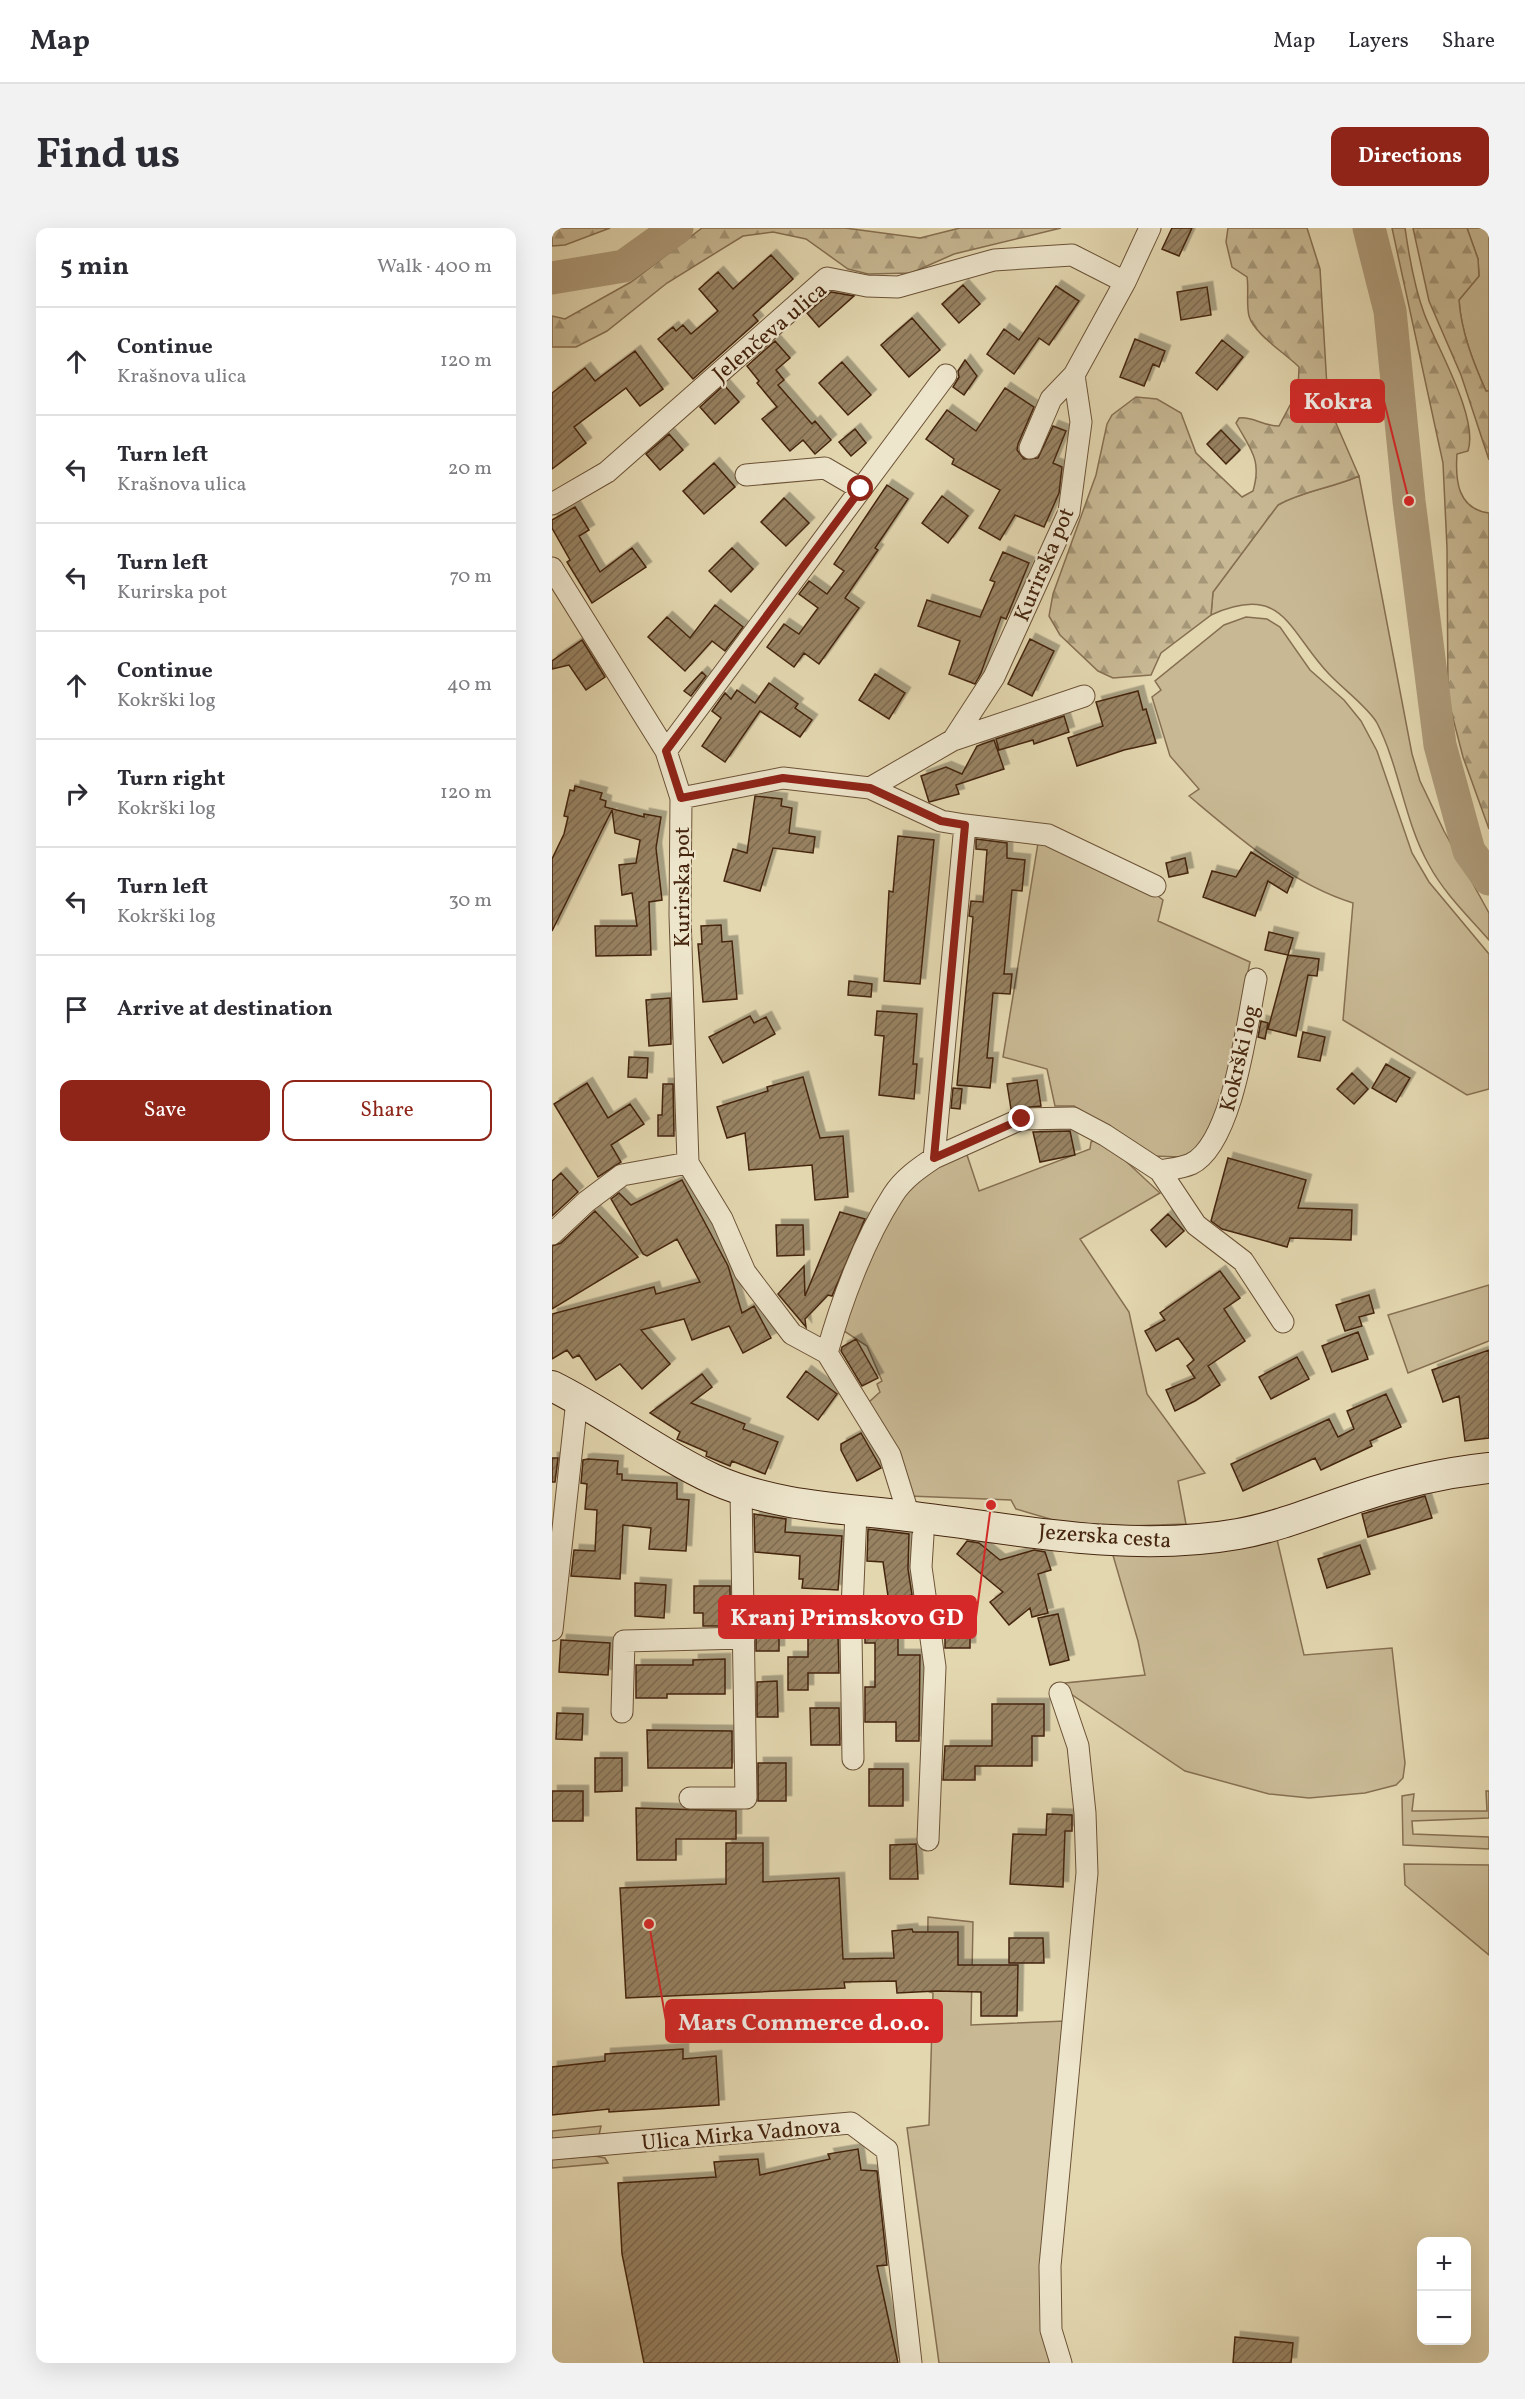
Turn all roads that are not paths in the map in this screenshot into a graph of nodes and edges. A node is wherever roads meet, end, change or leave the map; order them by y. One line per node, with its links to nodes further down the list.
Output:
1 (1150, 228): 2 (street)
2 (1125, 282): 4 (street); 8 (street, Jelenčeva ulica)
3 (946, 375): 7 (street)
4 (1074, 375): 5 (street); 11 (street, Kurirska pot)
5 (1030, 448)
6 (746, 475): 7 (street)
7 (861, 489): 12 (street)
8 (552, 504)
9 (552, 568): 12 (street)
10 (1084, 696): 11 (street)
11 (953, 740): 13 (street, Kurirska pot)
12 (666, 751): 14 (street)
13 (870, 788): 14 (street, Kurirska pot); 15 (street)
14 (681, 798): 19 (street, Kurirska pot)
15 (965, 825): 16 (street); 18 (street)
16 (1155, 886)
17 (1256, 979): 20 (street, Kokrški log)
18 (934, 1158): 20 (street); 23 (street)
19 (687, 1162): 21 (street); 23 (street, Kurirska pot)
20 (1160, 1171): 22 (street)
21 (552, 1234)
22 (1283, 1322)
23 (827, 1353): 29 (street, Kurirska pot)
24 (552, 1386): 25 (street, Jezerska cesta)
25 (577, 1400): 27 (street, Jezerska cesta); 30 (street)
26 (1489, 1467): 29 (street, Jezerska cesta)
27 (741, 1490): 28 (street, Jezerska cesta); 31 (street)
28 (856, 1512): 29 (street, Jezerska cesta); 34 (street)
29 (916, 1526): 36 (street)
30 (552, 1630)
31 (744, 1638): 33 (street); 35 (street)
32 (1060, 1693): 39 (street)
33 (622, 1712)
34 (853, 1759)
35 (690, 1798)
36 (928, 1840)
37 (552, 2149): 38 (street, Ulica Mirka Vadnova)
38 (911, 2363)
39 (1061, 2363)

